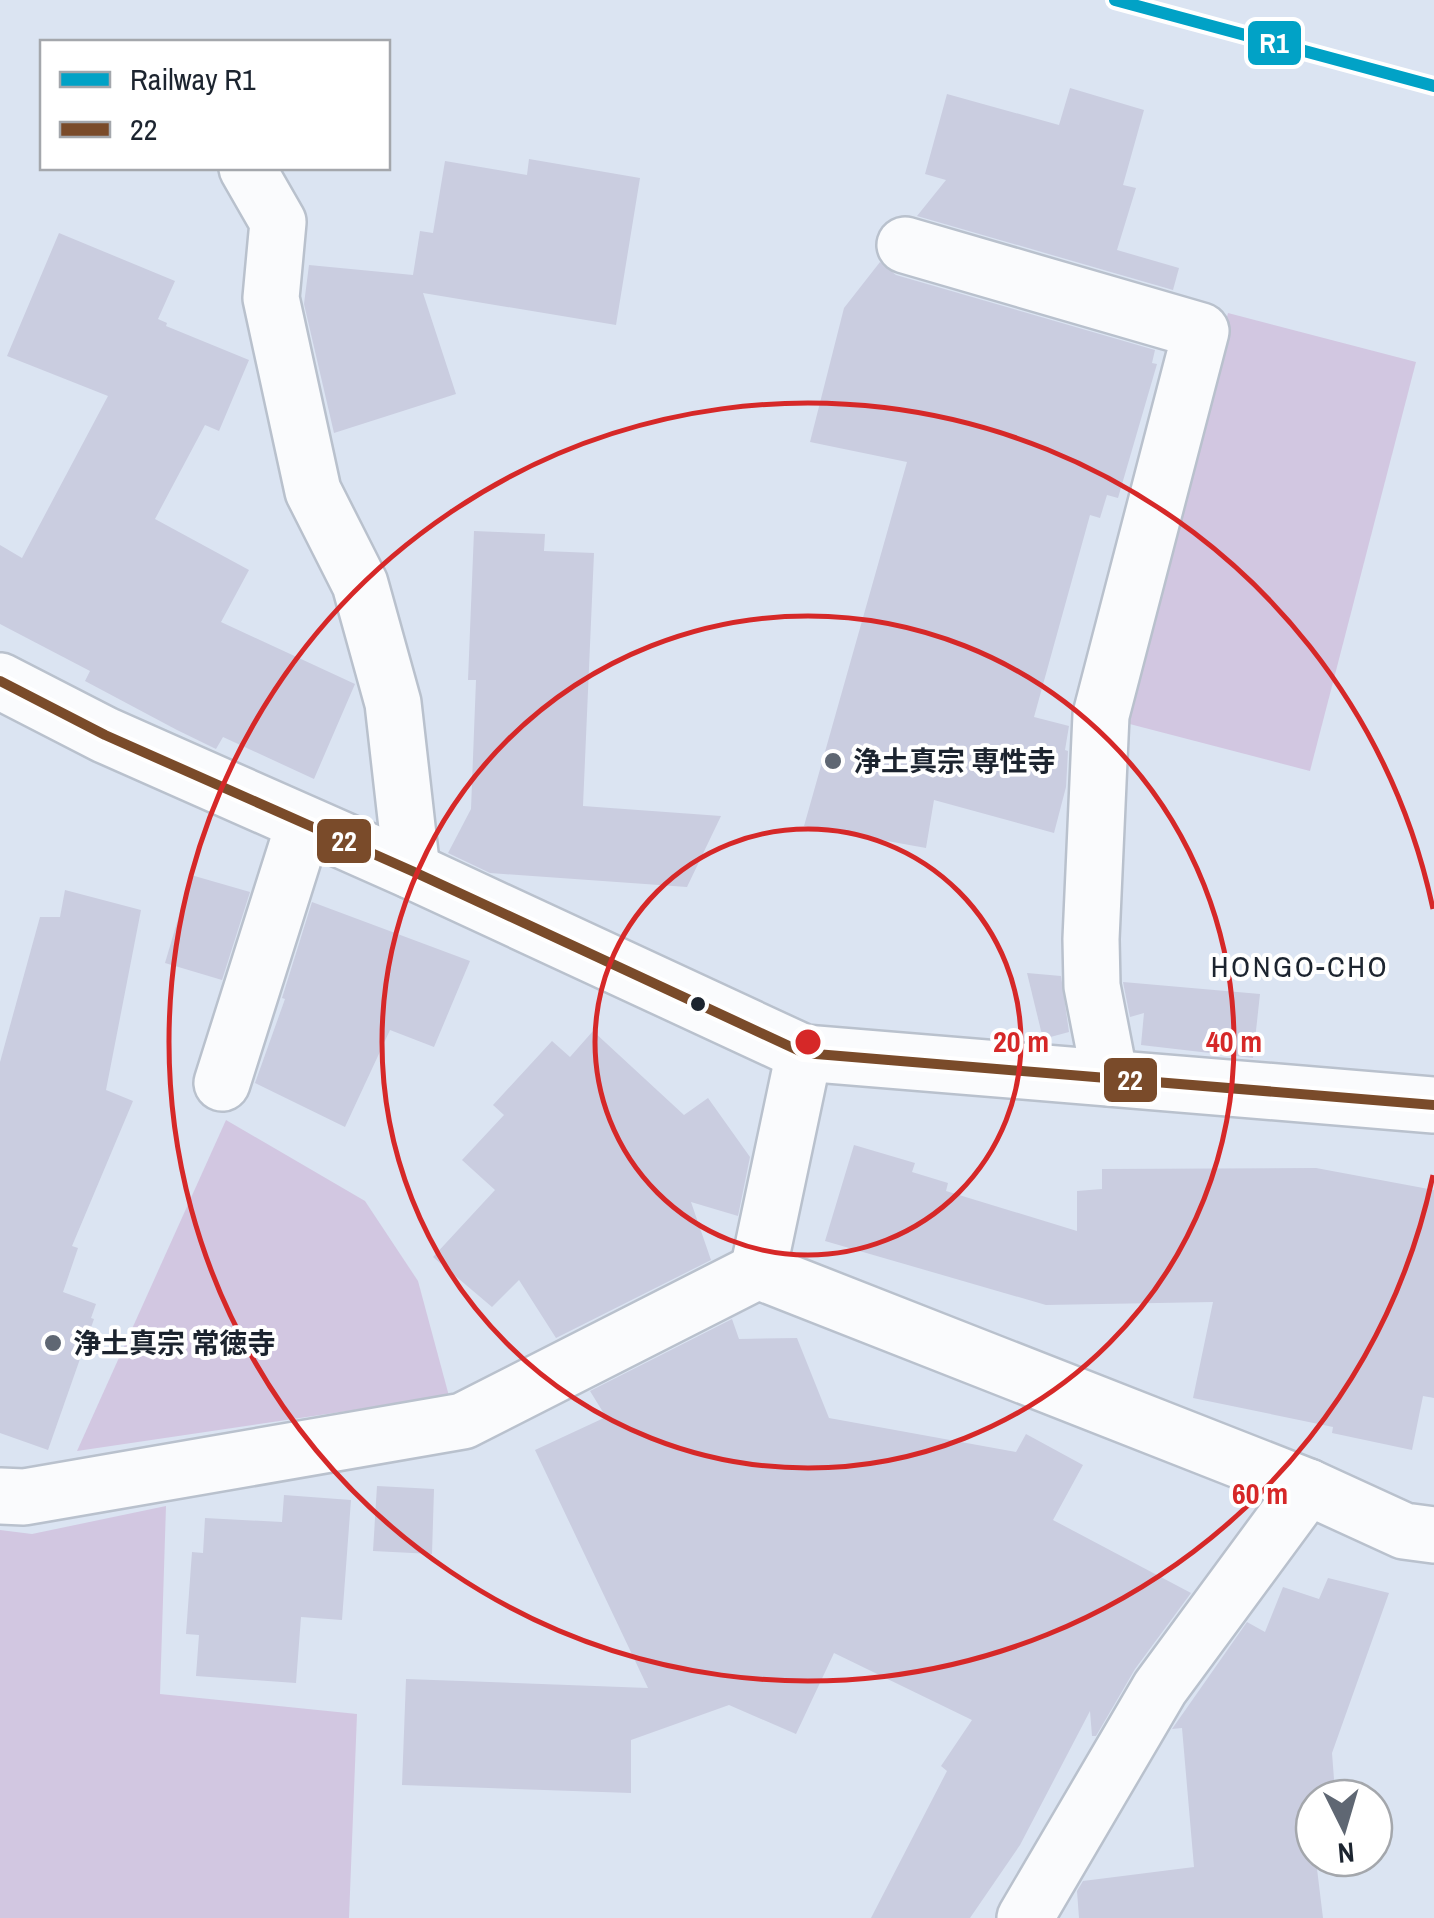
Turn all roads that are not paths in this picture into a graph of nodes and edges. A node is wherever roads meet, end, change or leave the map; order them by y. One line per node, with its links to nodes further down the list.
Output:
1 (248, 170): 5 (street)
2 (904, 245): 7 (street)
3 (0, 680): 4 (street)
4 (304, 824): 5 (street); 8 (street)
5 (412, 871): 6 (street)
6 (804, 1053): 7 (street); 10 (street)
7 (1110, 1078): 9 (street)
8 (222, 1082)
9 (1434, 1105)
10 (758, 1270): 11 (street); 12 (street)
11 (1308, 1487): 13 (street); 14 (street)
12 (0, 1496)
13 (1434, 1534)
14 (1025, 1918)

